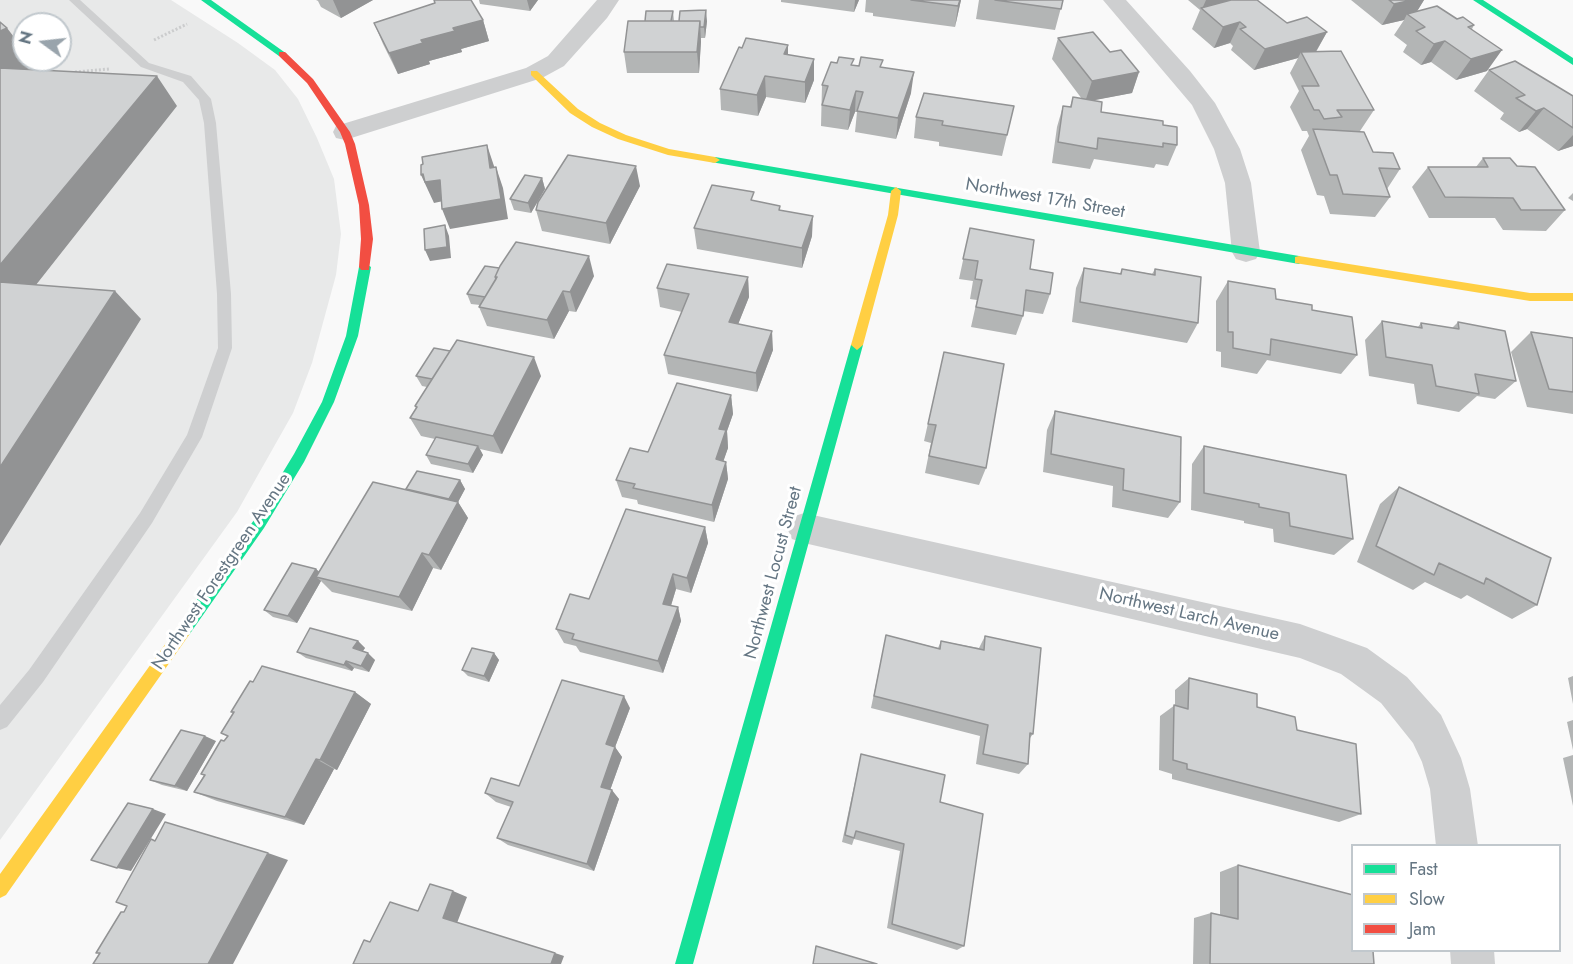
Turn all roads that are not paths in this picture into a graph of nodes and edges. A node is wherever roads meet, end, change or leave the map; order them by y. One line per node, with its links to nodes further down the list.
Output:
1 (74, 0): 13 (lane)
2 (204, 0): 8 (street, Northwest Forestgreen Avenue)
3 (608, 0): 7 (street)
4 (1114, 0): 10 (street)
5 (1485, 1): 6 (street)
6 (1573, 62)
7 (534, 73): 8 (street); 9 (street, Northwest 17th Street)
8 (345, 132): 15 (street, Northwest Forestgreen Avenue)
9 (896, 191): 10 (street, Northwest 17th Street); 12 (street, Northwest Locust Street)
10 (1246, 252): 11 (street, Northwest 17th Street)
11 (1573, 297)
12 (804, 528): 14 (street, Northwest Larch Avenue); 16 (street, Northwest Locust Street)
13 (0, 720)
14 (1457, 844)
15 (0, 889)
16 (684, 964)

